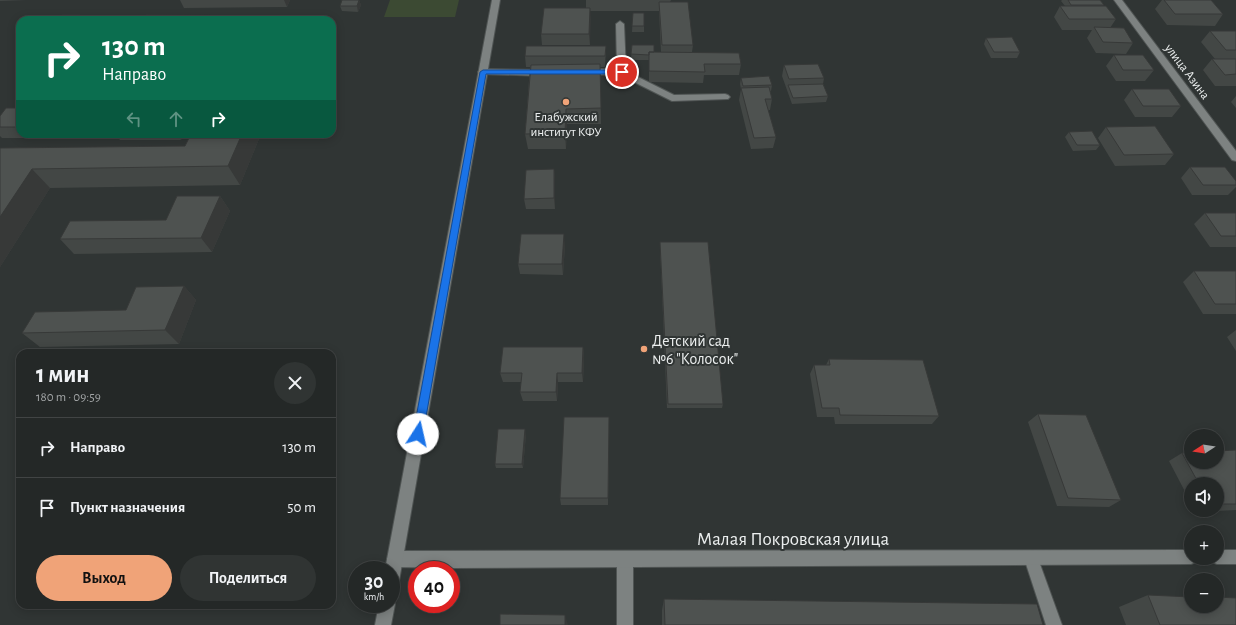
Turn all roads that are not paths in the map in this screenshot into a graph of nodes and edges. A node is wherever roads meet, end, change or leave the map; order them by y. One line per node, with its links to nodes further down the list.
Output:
1 (496, 0): 4 (street)
2 (1118, 0): 9 (street, улица Азина)
3 (620, 24): 7 (street)
4 (483, 72): 5 (street); 14 (street)
5 (559, 72)
6 (574, 72): 7 (street)
7 (622, 72): 8 (street)
8 (725, 96)
9 (1236, 158)
10 (1184, 557): 13 (street, Малая Покровская улица)
11 (1224, 557): 12 (street)
12 (1236, 557)
13 (1031, 558): 15 (street, Малая Покровская улица); 19 (street)
14 (395, 559): 15 (street, Малая Покровская улица)
15 (625, 559): 18 (street)
16 (385, 613): 17 (street)
17 (383, 625)
18 (625, 625)
19 (1054, 625)

